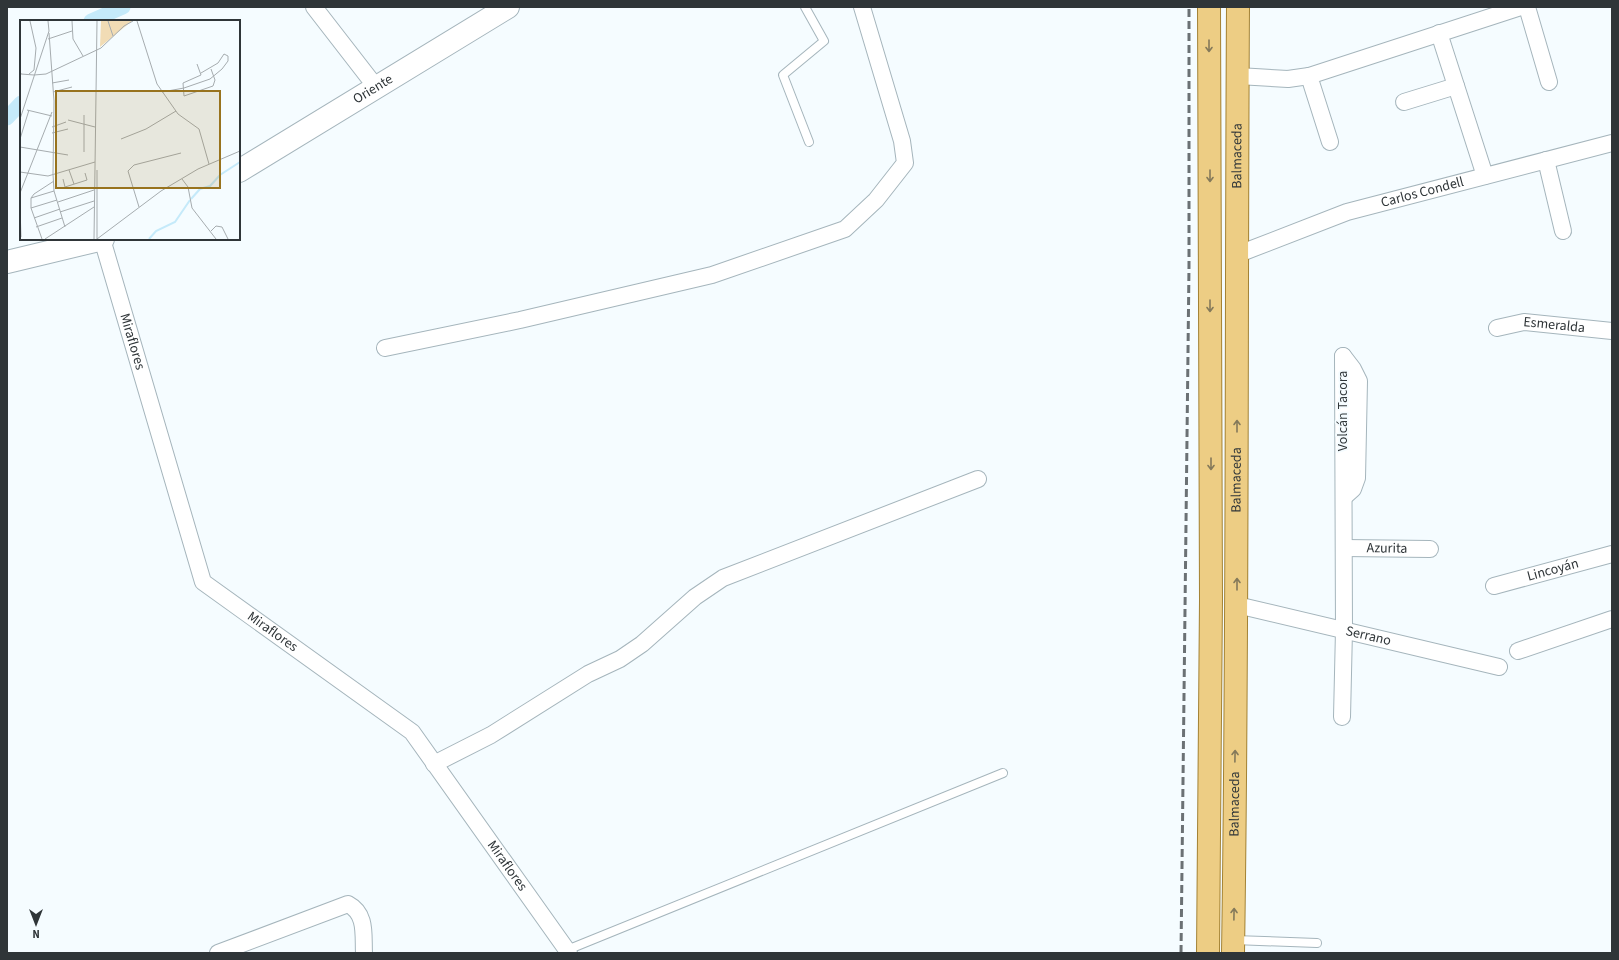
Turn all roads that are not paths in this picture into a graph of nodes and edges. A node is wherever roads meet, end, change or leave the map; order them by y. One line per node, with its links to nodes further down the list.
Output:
1 (314, 7): 14 (street)
2 (508, 7): 14 (street, Oriente)
3 (805, 7): 16 (lane)
4 (862, 7): 29 (street)
5 (1209, 7): 49 (main road, Balmaceda, one-way to 49)
6 (1238, 7): 10 (main road, Balmaceda)
7 (1521, 7): 9 (street)
8 (1527, 7): 12 (street)
9 (1439, 33): 11 (street); 13 (street)
10 (1238, 76): 11 (street); 25 (main road, Balmaceda)
11 (1309, 76): 17 (street)
12 (1550, 82)
13 (1456, 86): 15 (street); 21 (street)
14 (376, 87): 20 (street, Oriente)
15 (1404, 102)
16 (809, 142)
17 (1330, 142)
18 (1612, 143): 19 (street, Carlos Condell)
19 (1546, 160): 21 (street, Carlos Condell); 22 (street)
20 (240, 170)
21 (1485, 176): 25 (street, Carlos Condell)
22 (1563, 231)
23 (98, 240): 26 (street)
24 (102, 240): 42 (street, Miraflores)
25 (1236, 255): 36 (main road, Balmaceda, one-way to 25)
26 (7, 262)
27 (1497, 328): 28 (street, Esmeralda)
28 (1612, 331)
29 (384, 348)
30 (978, 479): 42 (street)
31 (1344, 497): 31 (street, Volcán Tacora); 32 (street, Volcán Tacora)
32 (1344, 548): 33 (street, Azurita); 38 (street, Volcán Tacora)
33 (1430, 549)
34 (1612, 554): 35 (street, Lincoyán)
35 (1494, 586)
36 (1237, 605): 38 (street, Serrano); 45 (main road, Balmaceda, one-way to 36)
37 (1612, 619): 39 (street)
38 (1344, 630): 40 (street, Serrano); 41 (street, Volcán Tacora)
39 (1518, 651)
40 (1499, 667)
41 (1342, 717)
42 (434, 764): 46 (street, Miraflores)
43 (1003, 773): 46 (lane)
44 (1317, 943): 45 (lane)
45 (1233, 947)
46 (563, 952)
47 (218, 953): 48 (street)
48 (364, 953)
49 (1208, 953)

